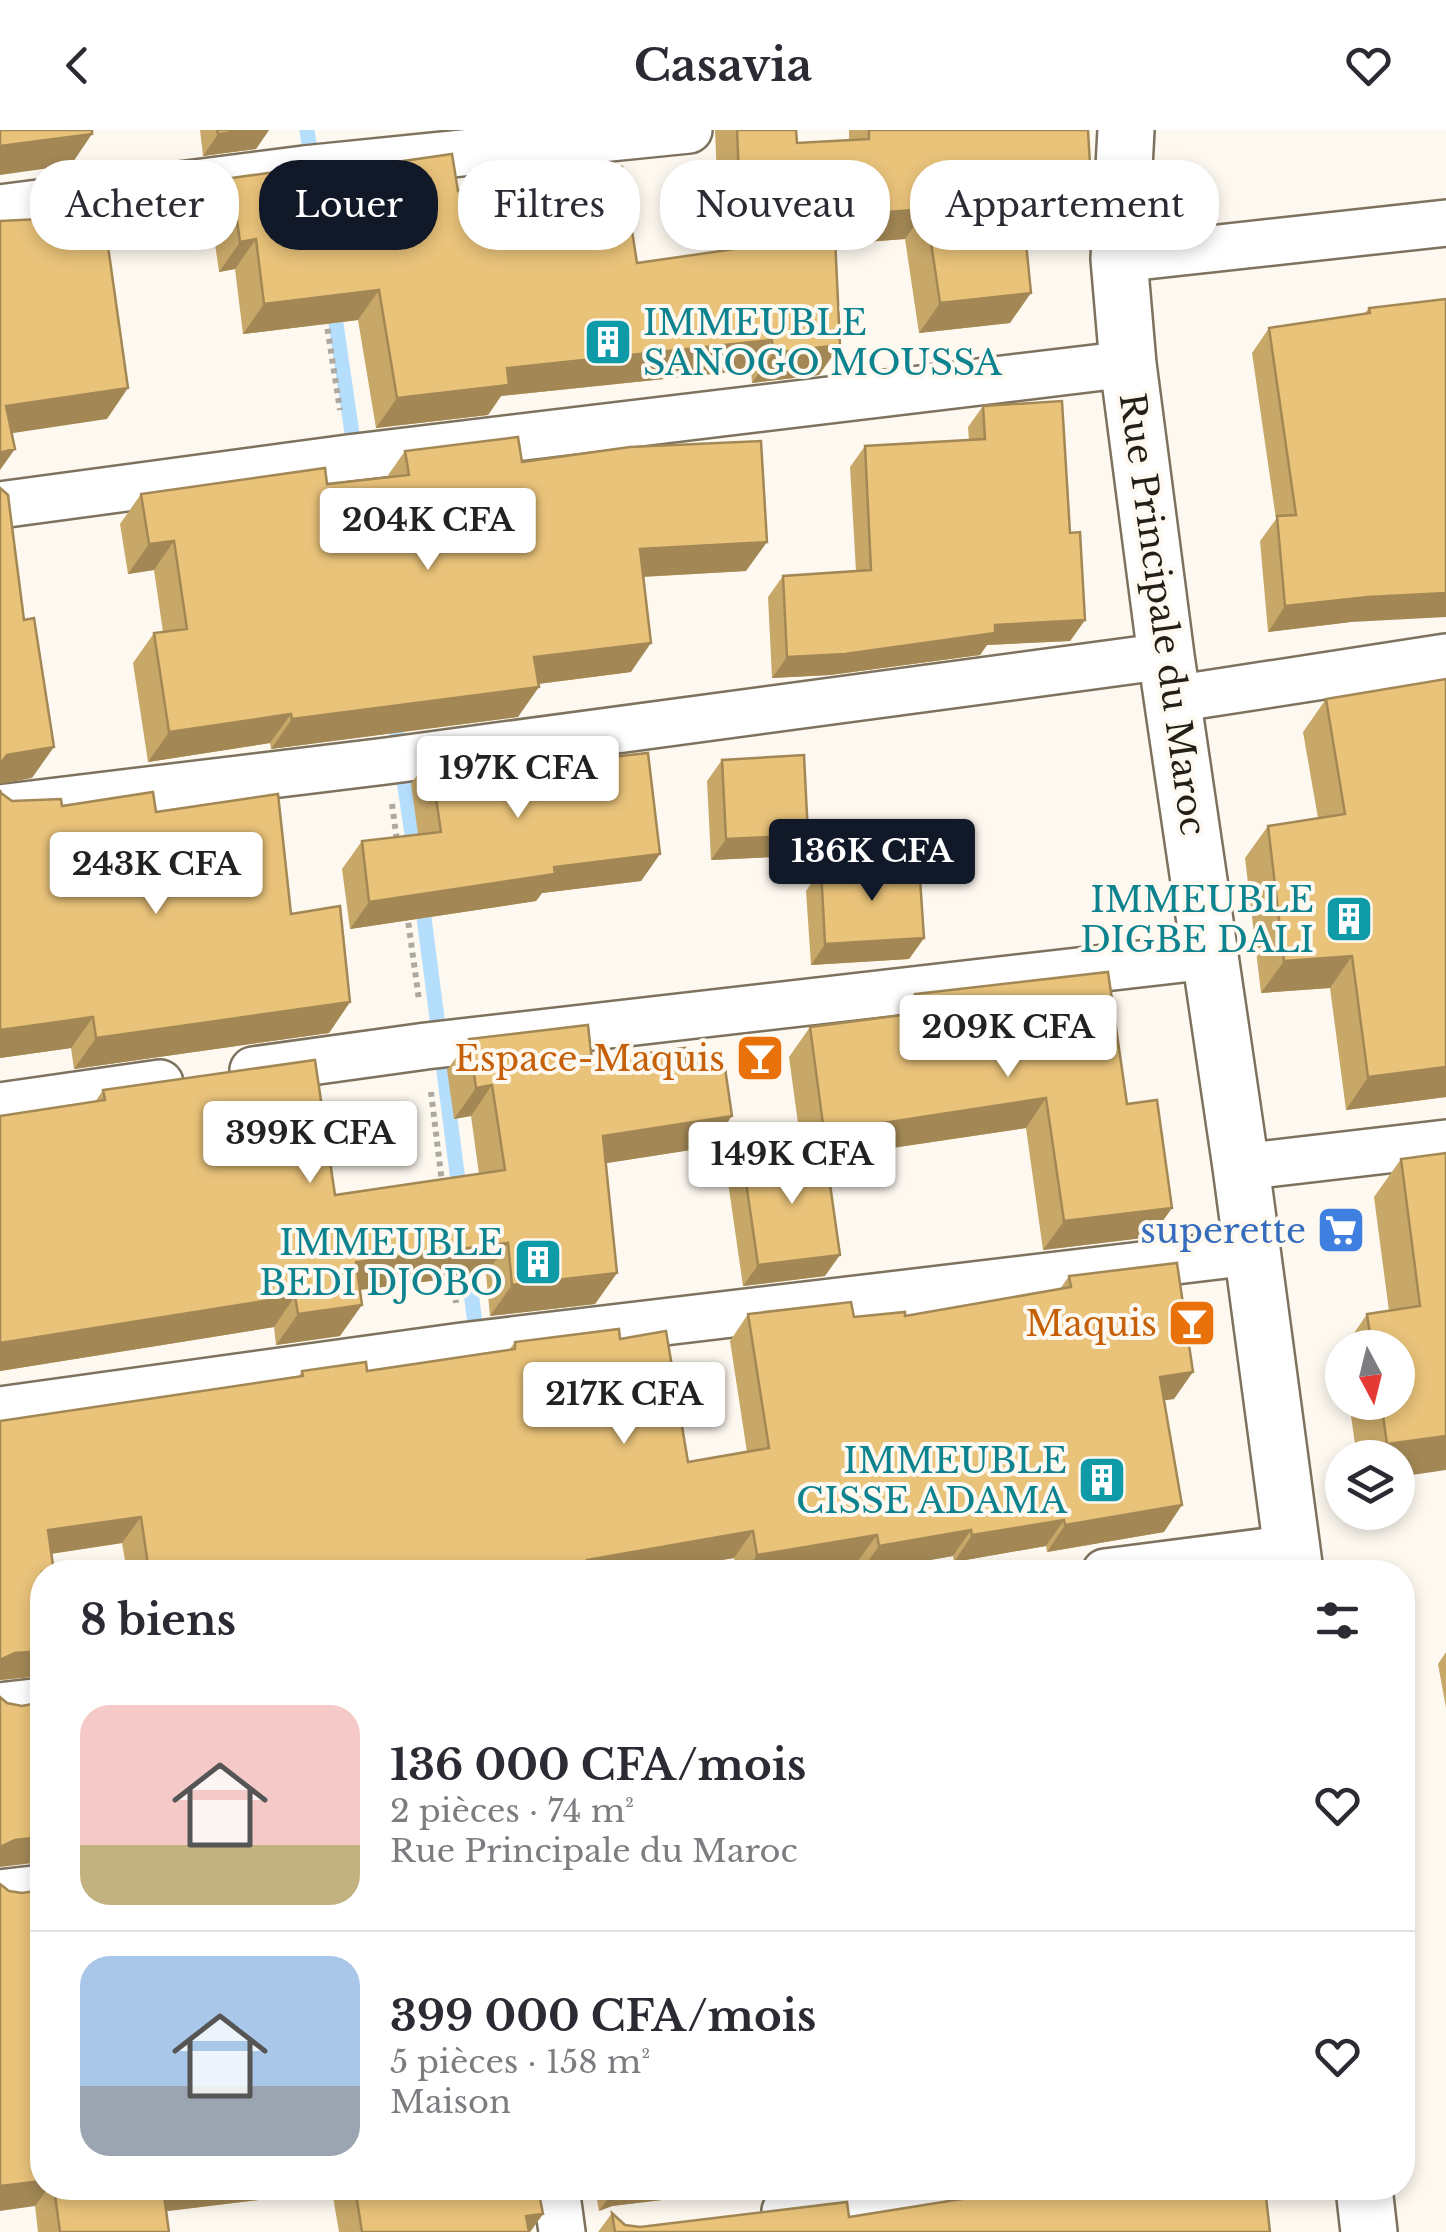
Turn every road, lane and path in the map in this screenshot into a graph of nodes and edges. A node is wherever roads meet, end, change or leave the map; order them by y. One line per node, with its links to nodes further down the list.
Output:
1 (689, 130): 3 (street)
2 (1126, 130): 5 (street, Rue Principale du Maroc)
3 (0, 208)
4 (1446, 223): 5 (street)
5 (1119, 259): 7 (street, Rue Principale du Maroc)
6 (324, 304): 8 (path)
7 (1128, 364): 8 (street); 11 (street, Rue Principale du Maroc)
8 (348, 458): 9 (street)
9 (0, 505)
10 (1446, 657): 11 (street)
11 (1170, 678): 12 (street); 16 (street, Rue Principale du Maroc)
12 (386, 760): 13 (street); 14 (path)
13 (0, 808)
14 (399, 856)
15 (404, 894): 17 (path)
16 (1210, 956): 17 (street); 20 (street, Rue Principale du Maroc)
17 (426, 1046): 18 (street); 21 (path)
18 (0, 1106)
19 (1446, 1143): 20 (street)
20 (1241, 1167): 23 (street, Rue Principale du Maroc)
21 (444, 1196)
22 (450, 1252): 24 (path)
23 (1251, 1252): 24 (street); 26 (street, Rue Principale du Maroc)
24 (462, 1346): 25 (street)
25 (0, 1410)
26 (1293, 1560)
27 (30, 1702): 28 (street)
28 (0, 1706)
29 (30, 1889): 30 (street)
30 (0, 1893)
31 (558, 2200): 35 (street)
32 (875, 2200): 34 (street)
33 (1365, 2200): 36 (street)
34 (754, 2215)
35 (562, 2232)
36 (1368, 2232)

